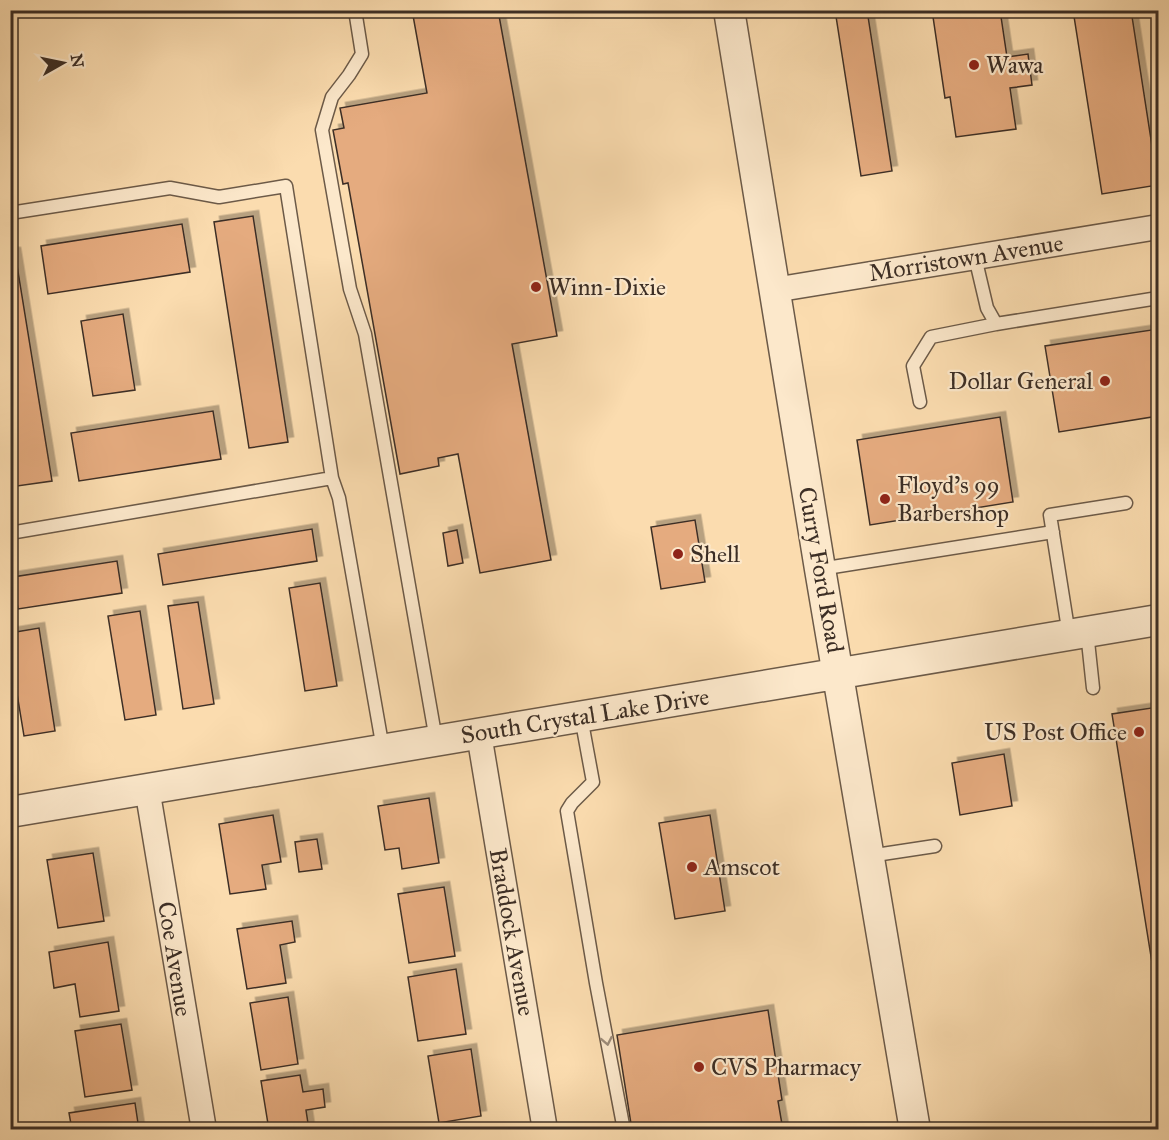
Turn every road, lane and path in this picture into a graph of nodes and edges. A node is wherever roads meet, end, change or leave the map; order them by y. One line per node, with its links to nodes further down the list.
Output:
1 (355, 10): 21 (lane)
2 (729, 10): 6 (street, Curry Ford Road)
3 (10, 213): 10 (lane)
4 (1158, 227): 5 (street, Morristown Avenue)
5 (975, 257): 6 (street, Morristown Avenue); 8 (lane)
6 (774, 290): 14 (street, Curry Ford Road)
7 (1158, 298): 8 (lane)
8 (996, 324): 9 (lane)
9 (920, 402)
10 (332, 478): 13 (lane); 22 (lane)
11 (1126, 503): 12 (lane)
12 (1053, 531): 14 (lane); 16 (lane)
13 (10, 533)
14 (820, 569): 17 (street, Curry Ford Road)
15 (1158, 620): 16 (street, South Crystal Lake Drive)
16 (1078, 634): 17 (street, South Crystal Lake Drive); 18 (lane)
17 (838, 675): 19 (street, South Crystal Lake Drive); 26 (street, Curry Ford Road)
18 (1093, 688)
19 (581, 717): 20 (street, South Crystal Lake Drive); 29 (lane, one-way to 29)
20 (479, 734): 21 (street, South Crystal Lake Drive); 28 (street, Braddock Avenue)
21 (436, 740): 22 (street, South Crystal Lake Drive)
22 (383, 749): 23 (street, South Crystal Lake Drive)
23 (147, 788): 24 (street, South Crystal Lake Drive); 27 (street, Coe Avenue)
24 (10, 812)
25 (935, 846): 26 (lane)
26 (869, 856): 30 (street, Curry Ford Road)
27 (204, 1130)
28 (545, 1130)
29 (624, 1130)
30 (915, 1130)

